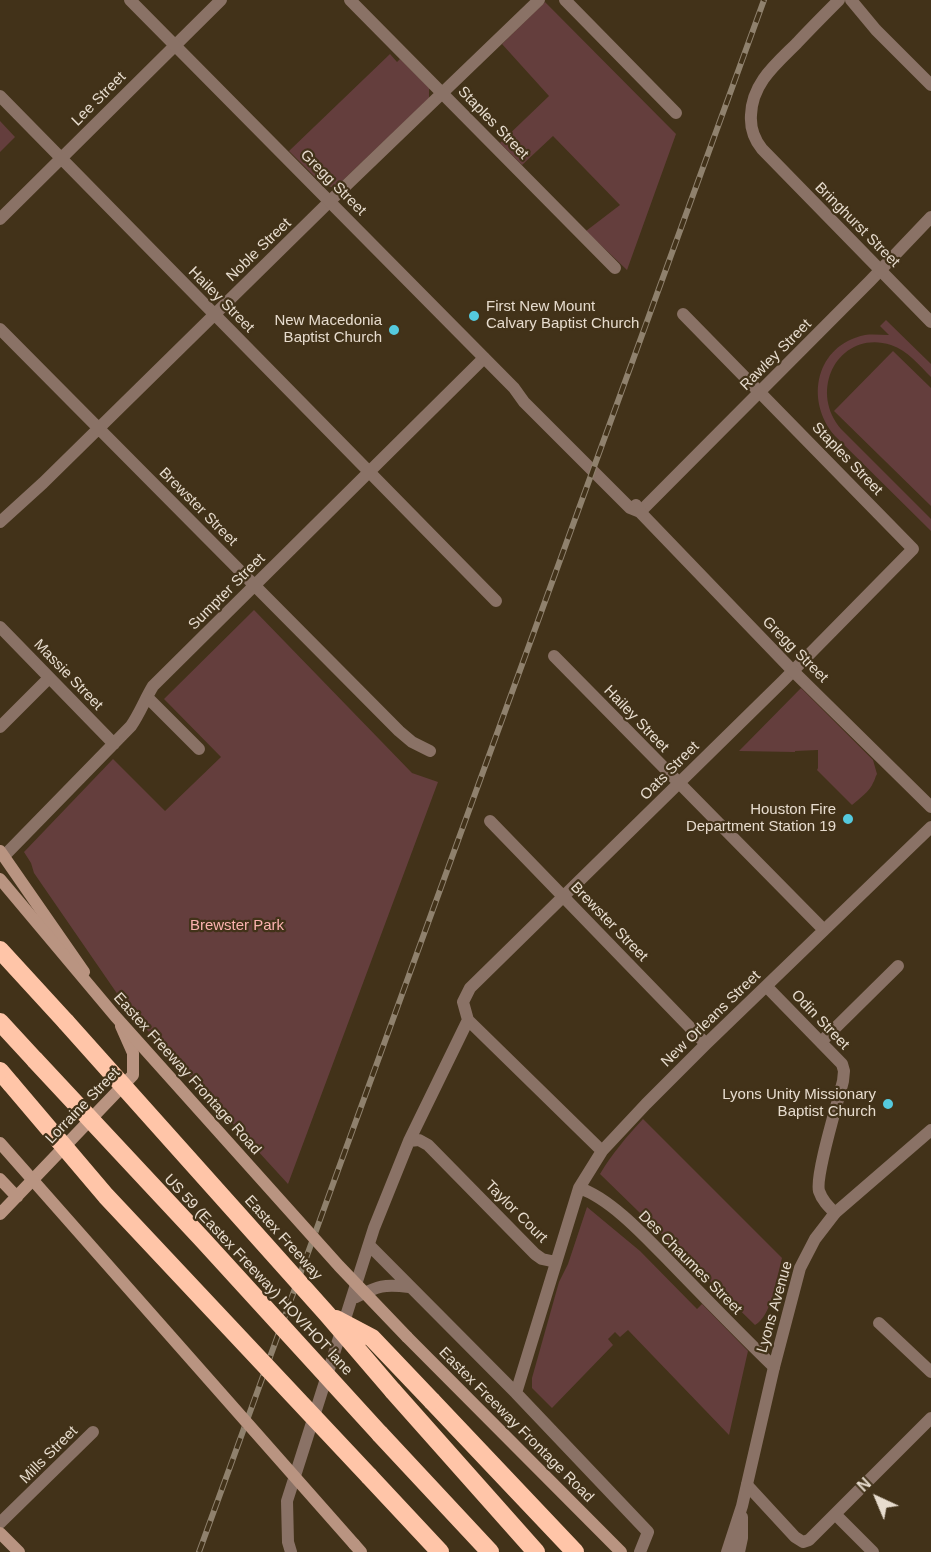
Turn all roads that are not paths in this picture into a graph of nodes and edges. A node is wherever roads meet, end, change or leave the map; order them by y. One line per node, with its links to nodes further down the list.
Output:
1 (130, 0): 8 (street, Gregg Street)
2 (221, 0): 8 (street, Lee Street)
3 (350, 0): 10 (street, Staples Street)
4 (539, 0): 10 (street, Noble Street)
5 (565, 0): 12 (street)
6 (839, 0): 18 (street, Bringhurst Street)
7 (851, 0): 9 (street)
8 (174, 45): 13 (street, Lee Street); 14 (street, Gregg Street)
9 (931, 85)
10 (442, 93): 14 (street, Noble Street); 17 (street, Staples Street)
11 (0, 96): 13 (street, Hailey Street)
12 (675, 113)
13 (60, 158): 16 (street, Lee Street); 19 (street, Hailey Street)
14 (330, 201): 19 (street, Noble Street); 23 (street, Gregg Street)
15 (931, 217): 18 (street, Rawley Street)
16 (0, 219)
17 (615, 268)
18 (881, 270): 21 (street, Bringhurst Street); 24 (street, Rawley Street)
19 (214, 314): 25 (street, Noble Street); 26 (street, Hailey Street)
20 (683, 314): 24 (street, Staples Street)
21 (931, 322)
22 (0, 329): 25 (street, Brewster Street)
23 (484, 358): 26 (street, Sumpter Street); 27 (street, Gregg Street)
24 (760, 392): 27 (street, Rawley Street); 29 (street, Staples Street)
25 (99, 428): 28 (street, Noble Street); 30 (street, Brewster Street)
26 (369, 472): 30 (street, Sumpter Street); 31 (street, Hailey Street)
27 (640, 512): 34 (street, Gregg Street)
28 (0, 522)
29 (913, 549): 34 (street, Oats Street)
30 (254, 585): 36 (street, Sumpter Street); 40 (street, Brewster Street)
31 (496, 601)
32 (0, 627): 35 (street, Massie Street)
33 (554, 656): 41 (street, Hailey Street)
34 (793, 671): 41 (street, Oats Street); 42 (street, Gregg Street)
35 (49, 678): 37 (street); 38 (street, Massie Street)
36 (147, 696): 38 (street, Sumpter Street); 39 (street)
37 (0, 727)
38 (114, 744): 45 (street, Sumpter Street)
39 (199, 749)
40 (430, 751)
41 (679, 784): 47 (street, Oats Street); 48 (street, Hailey Street)
42 (931, 807)
43 (490, 821): 47 (street, Brewster Street)
44 (931, 827): 48 (street, New Orleans Street)
45 (2, 854): 63 (main road, Lorraine Street)
46 (0, 879): 89 (main road, Eastex Freeway Frontage Road, bridge)
47 (563, 897): 52 (street, Oats Street); 55 (street, Brewster Street)
48 (824, 930): 51 (street, New Orleans Street)
49 (0, 950): 70 (highway, Eastex Freeway, bridge)
50 (898, 966): 54 (street)
51 (766, 986): 54 (street, Odin Street); 55 (street, New Orleans Street)
52 (468, 1020): 58 (street); 60 (street)
53 (0, 1022): 86 (highway, US 59 (Eastex Freeway) HOV/HOT lane, bridge)
54 (822, 1041): 64 (street, Odin Street)
55 (706, 1044): 60 (street, New Orleans Street)
56 (6, 1077): 85 (highway, bridge)
57 (931, 1130): 64 (street, Lyons Avenue)
58 (409, 1141): 66 (street); 67 (street, Taylor Court)
59 (0, 1143): 82 (main road, bridge)
60 (602, 1151): 62 (street, New Orleans Street)
61 (0, 1179): 63 (main road)
62 (579, 1188): 67 (street, New Orleans Street); 72 (street, Des Chaumes Street)
63 (17, 1197): 65 (main road, Lorraine Street)
64 (835, 1213): 72 (street, Lyons Avenue)
65 (0, 1214)
66 (370, 1246): 68 (street, Eastex Freeway Frontage Road); 69 (street)
67 (556, 1262): 74 (street)
68 (409, 1287): 69 (street); 74 (street, Eastex Freeway Frontage Road)
69 (353, 1298): 84 (street)
70 (327, 1314): 87 (highway, Eastex Freeway, bridge); 88 (highway, bridge)
71 (879, 1323): 73 (street)
72 (774, 1367): 77 (street, Lyons Avenue)
73 (931, 1372)
74 (516, 1394): 90 (street, Eastex Freeway Frontage Road)
75 (931, 1418): 79 (street)
76 (93, 1432): 80 (street, Mills Street)
77 (747, 1485): 78 (street, Lyons Avenue); 79 (street)
78 (742, 1506): 91 (street, Lyons Avenue); 92 (street, Lyons Avenue)
79 (835, 1514): 93 (street)
80 (0, 1524)
81 (0, 1533): 83 (main road)
82 (357, 1548)
83 (19, 1552)
84 (291, 1552)
85 (440, 1552)
86 (490, 1552)
87 (536, 1552)
88 (575, 1552)
89 (621, 1552)
90 (640, 1552)
91 (727, 1552)
92 (739, 1552)
93 (873, 1552)

